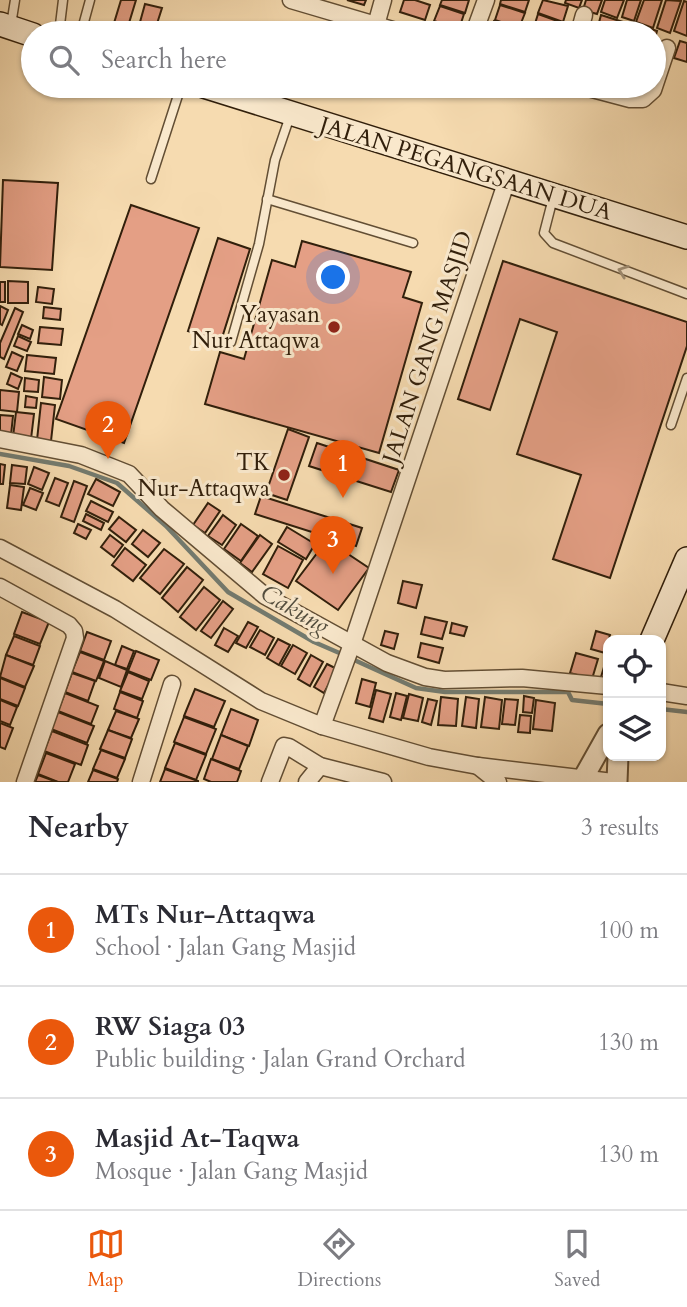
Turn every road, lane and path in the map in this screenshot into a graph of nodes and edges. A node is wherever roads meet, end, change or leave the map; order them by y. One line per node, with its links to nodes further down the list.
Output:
1 (15, 0): 14 (lane)
2 (63, 0): 8 (lane)
3 (90, 0): 9 (lane)
4 (291, 0): 10 (street)
5 (383, 0): 11 (street)
6 (486, 0): 12 (street)
7 (584, 15): 13 (street)
8 (60, 21)
9 (84, 21)
10 (362, 21)
11 (377, 21)
12 (478, 21)
13 (582, 21)
14 (5, 26)
15 (667, 48): 16 (street)
16 (666, 51)
17 (177, 98): 22 (lane)
18 (243, 98): 21 (main road, JALAN PEGANGSAAN DUA)
19 (625, 98): 20 (street)
20 (644, 98)
21 (292, 113): 23 (main road, JALAN PEGANGSAAN DUA); 25 (lane)
22 (151, 179)
23 (507, 180): 24 (main road, JALAN PEGANGSAAN DUA); 37 (street, JALAN GANG MASJID)
24 (555, 195): 26 (main road, JALAN PEGANGSAAN DUA); 28 (lane, one-way to 24)
25 (267, 199): 27 (lane); 29 (lane)
26 (687, 237)
27 (413, 243)
28 (687, 294)
29 (231, 342)
30 (687, 378): 31 (lane)
31 (671, 425)
32 (0, 439): 37 (street)
33 (0, 548): 42 (street)
34 (687, 559): 36 (main road)
35 (0, 587): 49 (street)
36 (655, 635)
37 (351, 648): 39 (street); 42 (street, JALAN GANG MASJID)
38 (172, 684): 50 (street)
39 (603, 685)
40 (666, 693): 41 (street)
41 (687, 696)
42 (322, 726): 46 (street)
43 (603, 743): 48 (street)
44 (617, 761): 54 (street)
45 (320, 766): 47 (street); 51 (street); 52 (street)
46 (478, 766): 48 (street); 53 (street)
47 (377, 781)
48 (582, 781): 54 (street)
49 (25, 782)
50 (141, 782)
51 (270, 782)
52 (307, 782)
53 (498, 782)
54 (615, 782)

